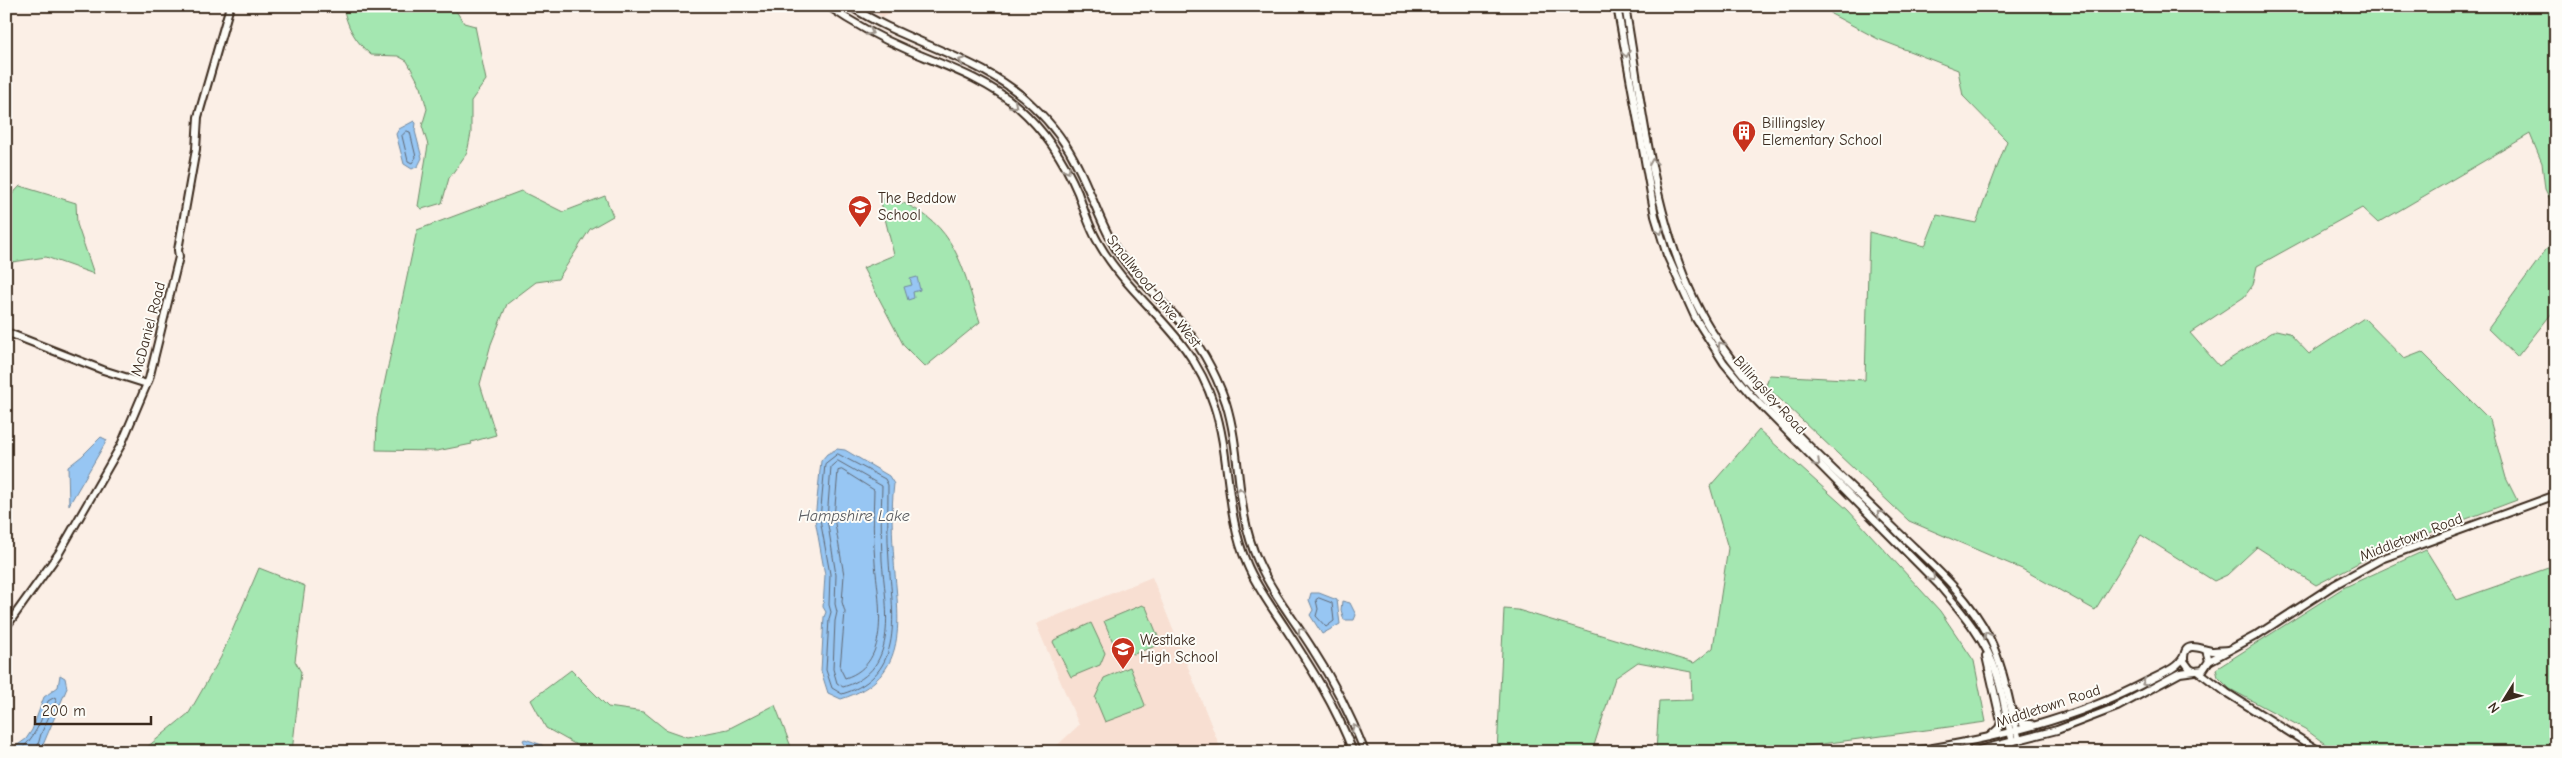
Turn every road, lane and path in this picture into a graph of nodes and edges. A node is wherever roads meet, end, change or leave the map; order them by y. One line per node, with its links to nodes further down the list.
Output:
1 (230, 6): 7 (main road, McDaniel Road)
2 (828, 6): 23 (main road, Smallwood Drive West, one-way to 23)
3 (850, 6): 24 (main road, Smallwood Drive West, one-way to 3)
4 (1617, 6): 8 (main road, Billingsley Road, one-way to 8)
5 (1625, 6): 8 (main road, Billingsley Road, one-way to 5)
6 (6, 332): 7 (main road)
7 (147, 384): 10 (main road, McDaniel Road)
8 (1803, 443): 11 (main road, Billingsley Road, one-way to 11); 17 (main road, Billingsley Road, one-way to 8)
9 (2556, 495): 13 (main road, Middletown Road)
10 (6, 627)
11 (1979, 638): 20 (main road, Billingsley Road); 21 (main road)
12 (2206, 650): 13 (main road); 14 (main road); 15 (main road)
13 (2233, 650): 15 (main road, Middletown Road)
14 (2184, 656): 16 (main road); 19 (main road, Middletown Road, one-way to 19)
15 (2209, 662): 16 (main road); 18 (main road)
16 (2196, 671): 18 (main road); 22 (main road, Middletown Road)
17 (2007, 686): 19 (main road); 20 (main road, Billingsley Road)
18 (2219, 687): 27 (main road)
19 (2054, 720): 20 (main road, Middletown Road)
20 (2013, 732): 21 (main road, Middletown Road); 22 (main road, Billingsley Road)
21 (1987, 738): 25 (main road, Middletown Road)
22 (2016, 741): 26 (main road, Middletown Road)
23 (1353, 752)
24 (1365, 752)
25 (1909, 752)
26 (1972, 752)
27 (2321, 752)

